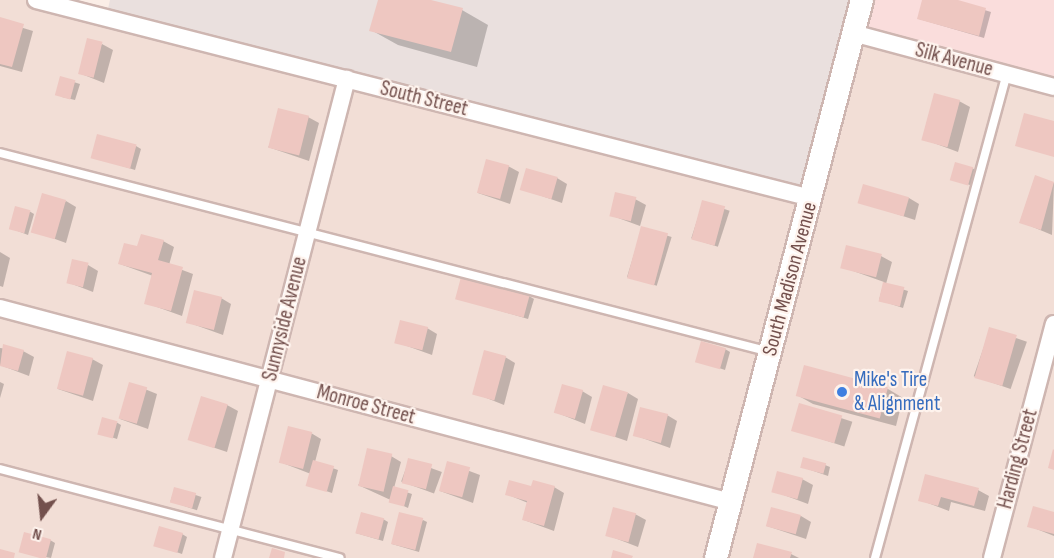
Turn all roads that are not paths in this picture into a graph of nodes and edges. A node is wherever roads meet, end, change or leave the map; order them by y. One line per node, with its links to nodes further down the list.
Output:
1 (36, 0): 5 (street, South Street)
2 (862, 0): 3 (main road, South Madison Avenue)
3 (854, 33): 4 (street, Silk Avenue); 8 (main road, South Madison Avenue)
4 (1006, 73): 6 (street, Silk Avenue); 20 (lane)
5 (346, 79): 8 (street, South Street); 9 (street, Sunnyside Avenue)
6 (1054, 87)
7 (0, 153): 9 (lane)
8 (811, 198): 12 (main road, South Madison Avenue)
9 (307, 232): 12 (lane); 13 (street, Sunnyside Avenue)
10 (0, 308): 13 (street, Monroe Street)
11 (1054, 324): 21 (street, Harding Street)
12 (770, 352): 15 (main road, South Madison Avenue)
13 (269, 379): 15 (street, Monroe Street); 16 (street, Sunnyside Avenue)
14 (0, 469): 16 (lane)
15 (731, 502): 19 (main road, South Madison Avenue)
16 (230, 529): 17 (street, Sunnyside Avenue); 18 (lane)
17 (223, 558)
18 (340, 558)
19 (716, 558)
20 (875, 558)
21 (992, 558)

